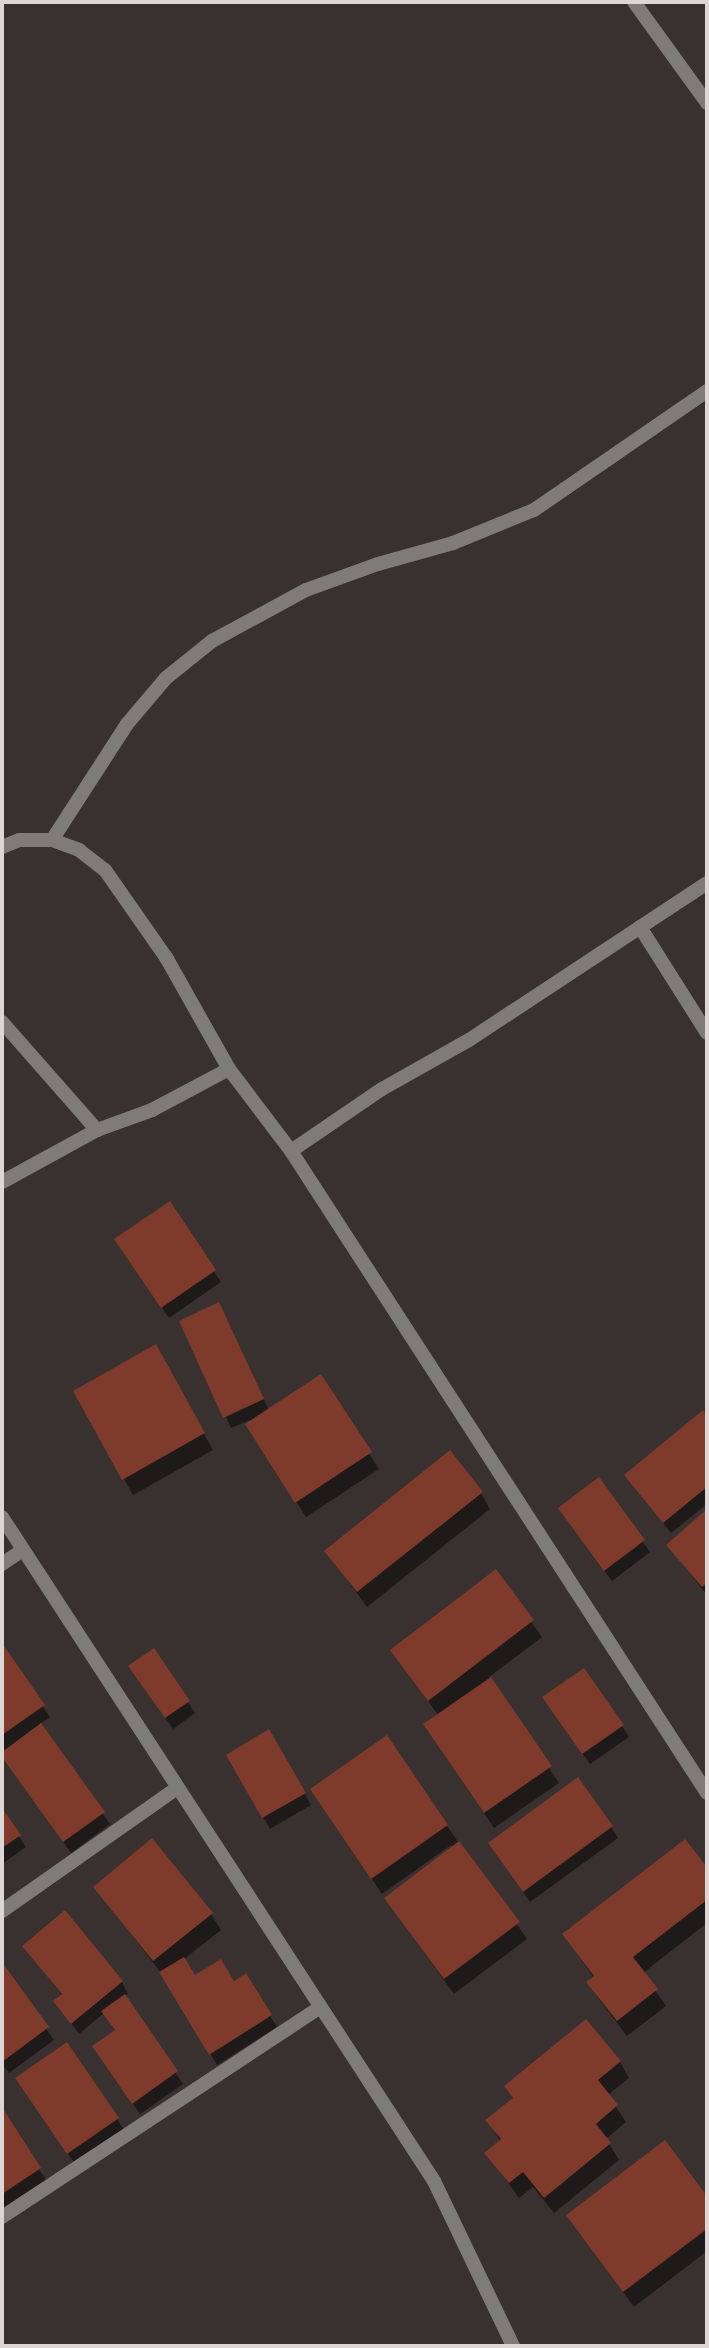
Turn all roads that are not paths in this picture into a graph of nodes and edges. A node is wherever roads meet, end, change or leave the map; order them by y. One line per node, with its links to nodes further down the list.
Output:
1 (634, 2): 2 (street)
2 (707, 103)
3 (707, 391): 4 (street)
4 (52, 841): 5 (street); 10 (street)
5 (2, 847)
6 (707, 883): 7 (street)
7 (640, 927): 9 (street); 12 (street)
8 (2, 1022): 11 (street)
9 (707, 1033)
10 (229, 1069): 11 (street); 12 (street)
11 (97, 1130): 13 (street)
12 (291, 1151): 18 (street)
13 (2, 1182)
14 (2, 1517): 15 (street)
15 (23, 1550): 16 (street); 17 (street)
16 (2, 1564)
17 (177, 1788): 19 (street); 20 (street)
18 (707, 1793)
19 (2, 1911)
20 (320, 2007): 21 (street); 22 (street)
21 (2, 2217)
22 (513, 2346)

